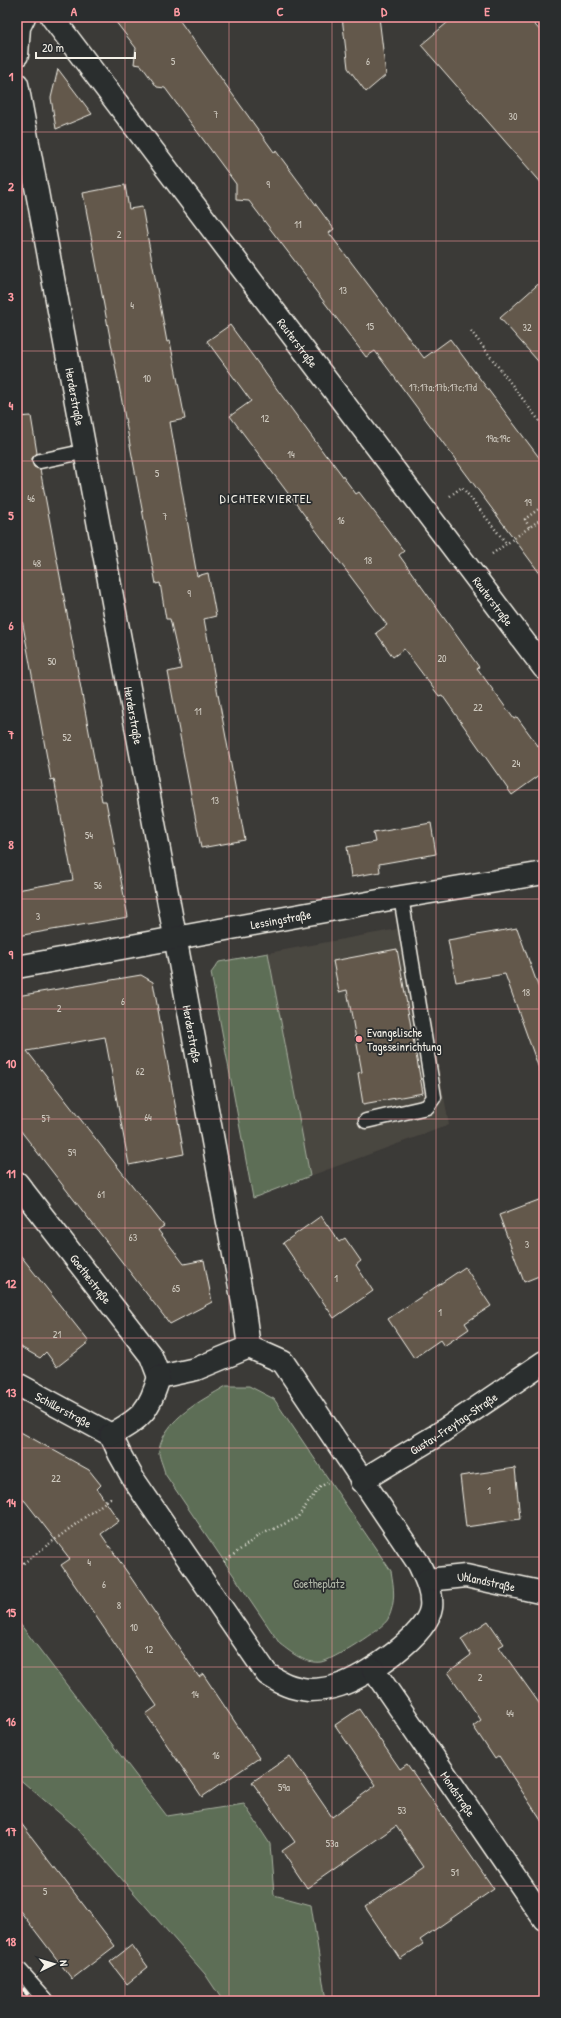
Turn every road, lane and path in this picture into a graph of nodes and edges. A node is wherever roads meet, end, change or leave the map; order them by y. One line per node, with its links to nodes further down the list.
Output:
1 (24, 17): 3 (street)
2 (52, 17): 10 (street, Reuterstraße)
3 (17, 55)
4 (17, 84): 7 (street, Herderstraße)
5 (471, 331): 6 (path)
6 (544, 427)
7 (86, 451): 8 (lane); 18 (street, Herderstraße)
8 (40, 461)
9 (540, 508): 12 (path)
10 (426, 512): 13 (path); 15 (street, Reuterstraße)
11 (544, 516): 12 (path)
12 (529, 527): 13 (path)
13 (506, 543): 14 (path)
14 (493, 553)
15 (544, 668)
16 (544, 873): 17 (street, Lessingstraße)
17 (401, 897): 18 (street, Lessingstraße); 20 (lane)
18 (174, 939): 19 (street, Lessingstraße); 22 (street, Herderstraße)
19 (17, 967)
20 (366, 1121)
21 (17, 1183): 24 (street, Goethestraße)
22 (249, 1347): 24 (street); 27 (street)
23 (544, 1362): 27 (street, Gustav-Freytag-Straße)
24 (159, 1377): 26 (street)
25 (17, 1384): 26 (street, Schillerstraße)
26 (111, 1435): 28 (street)
27 (357, 1474): 29 (path); 31 (street)
28 (134, 1480): 30 (path); 33 (street)
29 (243, 1548)
30 (17, 1568)
31 (427, 1580): 32 (street, Uhlandstraße); 33 (street)
32 (544, 1593)
33 (373, 1669): 34 (street, Mondstraße)
34 (544, 1918)
35 (17, 1973): 36 (street)
36 (42, 2001)

